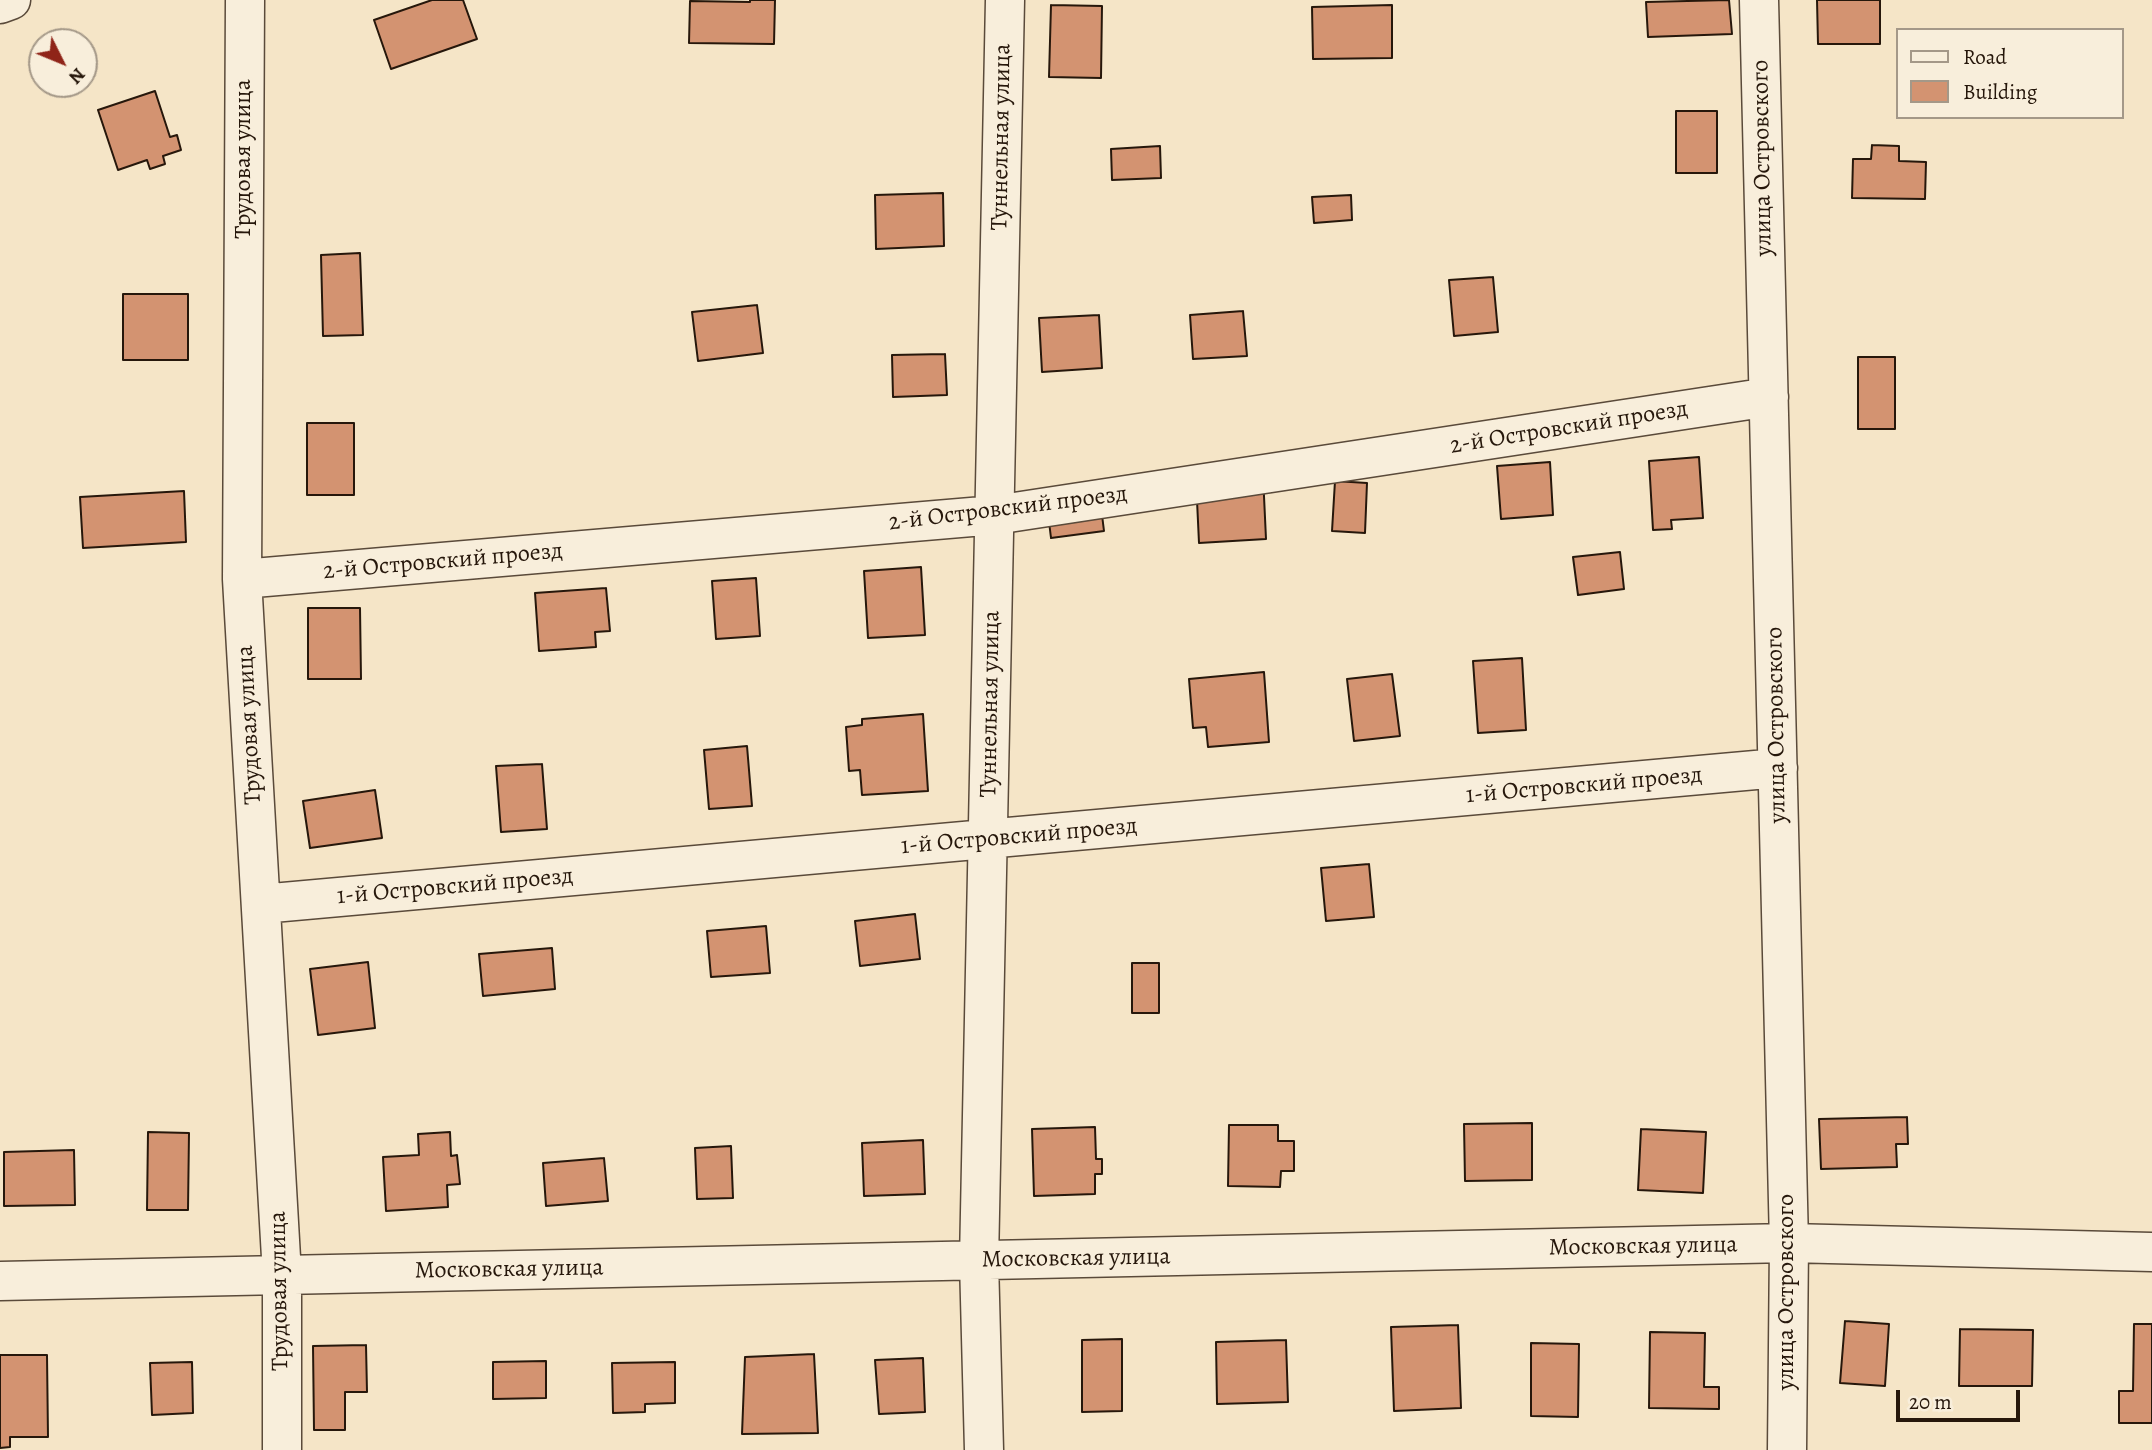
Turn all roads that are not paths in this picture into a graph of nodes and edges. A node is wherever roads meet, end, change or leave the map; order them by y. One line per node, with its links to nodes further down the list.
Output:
1 (11, 0): 5 (street)
2 (245, 0): 8 (street, Трудовая улица)
3 (1005, 0): 7 (street, Туннельная улица)
4 (1759, 0): 6 (street, улица Островского)
5 (0, 5)
6 (1769, 397): 7 (street, 2-й Островский проезд); 9 (street, улица Островского)
7 (995, 515): 8 (street, 2-й Островский проезд); 10 (street, Туннельная улица)
8 (242, 579): 11 (street, Трудовая улица)
9 (1778, 768): 10 (street, 1-й Островский проезд); 12 (street, улица Островского)
10 (988, 840): 11 (street, 1-й Островский проезд); 14 (street, Туннельная улица)
11 (261, 904): 15 (street, Трудовая улица)
12 (1789, 1243): 13 (street, Московская улица); 14 (street, Московская улица); 19 (street, улица Островского)
13 (2152, 1252)
14 (979, 1261): 15 (street, Московская улица); 18 (street, Туннельная улица)
15 (282, 1275): 16 (street, Московская улица); 17 (street, Трудовая улица)
16 (0, 1281)
17 (282, 1450)
18 (984, 1450)
19 (1787, 1450)

